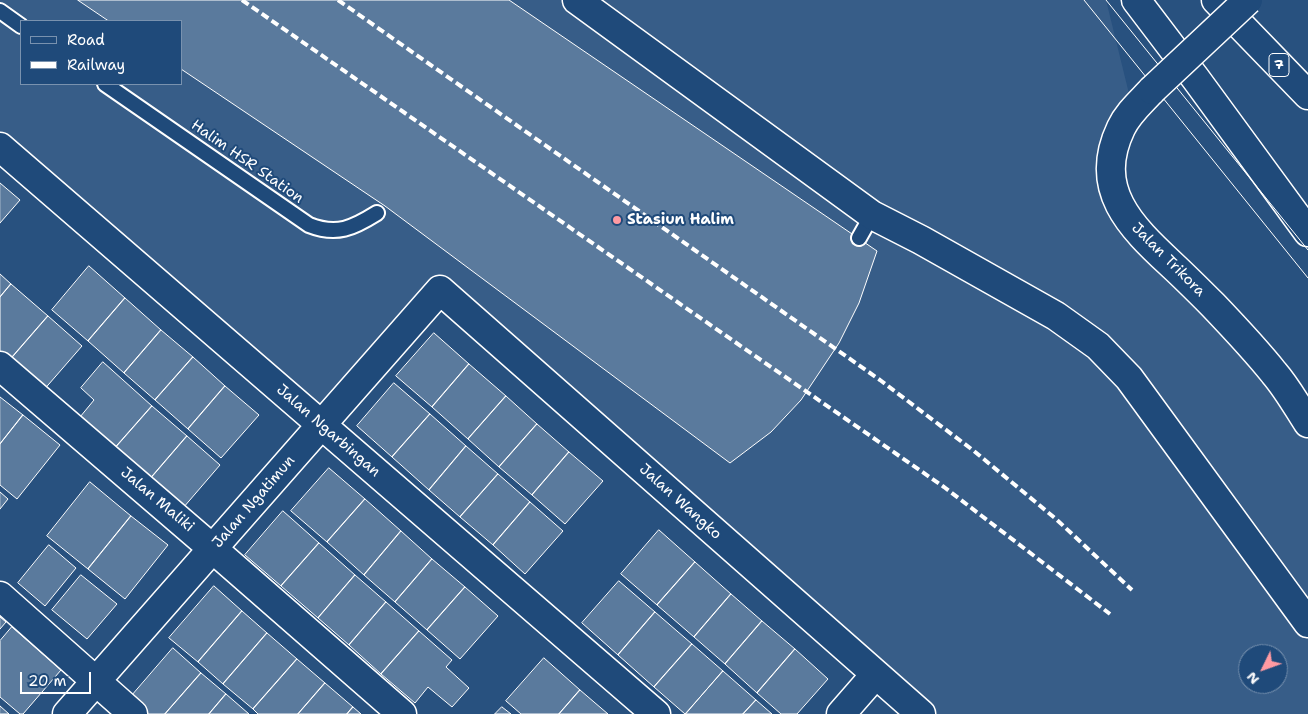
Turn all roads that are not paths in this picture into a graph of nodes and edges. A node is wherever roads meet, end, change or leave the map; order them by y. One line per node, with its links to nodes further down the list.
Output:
1 (577, 0): 11 (main road)
2 (1136, 0): 12 (main road)
3 (1216, 0): 8 (main road, 7)
4 (1248, 0): 17 (main road, Jalan Trikora, bridge)
5 (0, 11): 6 (lane)
6 (20, 25)
7 (106, 85): 10 (lane, Halim HSR Station)
8 (1308, 95)
9 (0, 147): 18 (main road, Jalan Ngarbingan)
10 (378, 213)
11 (872, 215): 13 (lane); 16 (main road)
12 (1308, 232)
13 (859, 238)
14 (440, 290): 18 (main road, Jalan Ngatimun); 23 (main road, Jalan Wangko)
15 (0, 366): 19 (main road, Jalan Maliki)
16 (1136, 372): 20 (main road); 22 (main road)
17 (1308, 423)
18 (321, 424): 19 (main road, Jalan Ngatimun); 28 (main road, Jalan Ngarbingan)
19 (214, 549): 24 (main road, Jalan Ngatimun); 27 (main road, Jalan Maliki)
20 (1308, 593)
21 (0, 596): 24 (main road)
22 (1308, 623)
23 (875, 675): 29 (main road); 30 (main road, Jalan Wangko)
24 (96, 682): 25 (main road, Jalan Ngatimun); 26 (main road)
25 (67, 714)
26 (133, 714)
27 (402, 714)
28 (656, 714)
29 (841, 714)
30 (921, 714)

